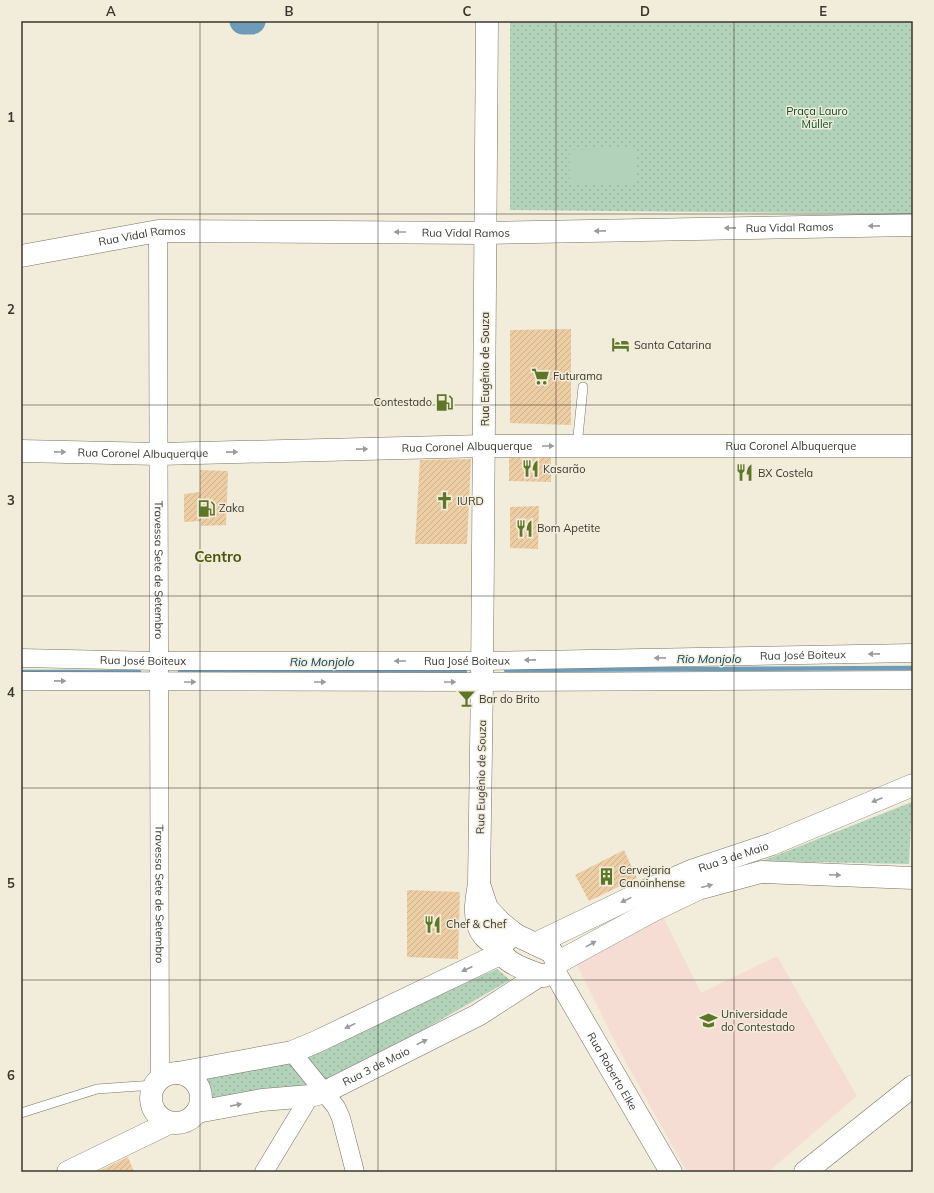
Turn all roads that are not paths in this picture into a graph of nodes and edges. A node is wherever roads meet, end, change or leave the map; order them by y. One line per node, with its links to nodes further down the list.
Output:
1 (487, 21): 4 (street, Rua Eugênio de Souza)
2 (913, 225): 4 (street, Rua Vidal Ramos, one-way to 4)
3 (158, 231): 4 (street, Rua Vidal Ramos, one-way to 3); 5 (street, Rua Vidal Ramos); 11 (street, Travessa Sete de Setembro)
4 (486, 233): 7 (street, Rua Eugênio de Souza)
5 (21, 256)
6 (583, 387): 8 (lane)
7 (484, 446): 8 (street, Rua Coronel Albuquerque, one-way to 8); 11 (street, Rua Coronel Albuquerque, one-way to 7); 15 (street, Rua Eugênio de Souza)
8 (577, 446): 9 (street, Rua Coronel Albuquerque)
9 (913, 446)
10 (21, 451): 11 (street, Rua Coronel Albuquerque, one-way to 11)
11 (159, 454): 14 (street, Travessa Sete de Setembro)
12 (913, 653): 15 (street, Rua José Boiteux, one-way to 15)
13 (21, 658): 14 (street, Rua José Boiteux)
14 (158, 661): 15 (street, Rua José Boiteux, one-way to 14); 18 (street, Travessa Sete de Setembro)
15 (483, 672): 16 (street, Rua José Boiteux); 18 (street, Rua José Boiteux, one-way to 15); 25 (street, Rua Eugênio de Souza)
16 (913, 680)
17 (21, 681): 18 (street, Rua José Boiteux, one-way to 18)
18 (158, 682): 28 (street, Travessa Sete de Setembro)
19 (913, 785): 20 (street, Rua 3 de Maio, one-way to 20)
20 (759, 848): 21 (street); 23 (street, Rua 3 de Maio, one-way to 23)
21 (761, 872): 22 (street, Rua 3 de Maio, one-way to 22); 24 (street, Rua 3 de Maio, one-way to 21)
22 (913, 878)
23 (601, 912): 24 (street); 25 (street, Rua 3 de Maio)
24 (613, 932): 26 (street, Rua 3 de Maio, one-way to 24)
25 (514, 945): 26 (street, Rua Roberto Elke); 26 (street); 27 (street, Rua 3 de Maio, one-way to 27)
26 (550, 970): 30 (street, Rua 3 de Maio, one-way to 26); 37 (street, Rua Roberto Elke)
27 (292, 1052): 28 (street, Rua 3 de Maio); 30 (street)
28 (164, 1078): 31 (street); 32 (lane); 33 (street)
29 (913, 1086): 38 (street)
30 (317, 1094): 31 (street, Rua 3 de Maio, one-way to 30); 35 (street); 36 (street)
31 (198, 1112): 33 (street)
32 (21, 1113)
33 (169, 1123): 34 (street)
34 (68, 1172)
35 (264, 1172)
36 (355, 1172)
37 (671, 1172)
38 (805, 1172)

